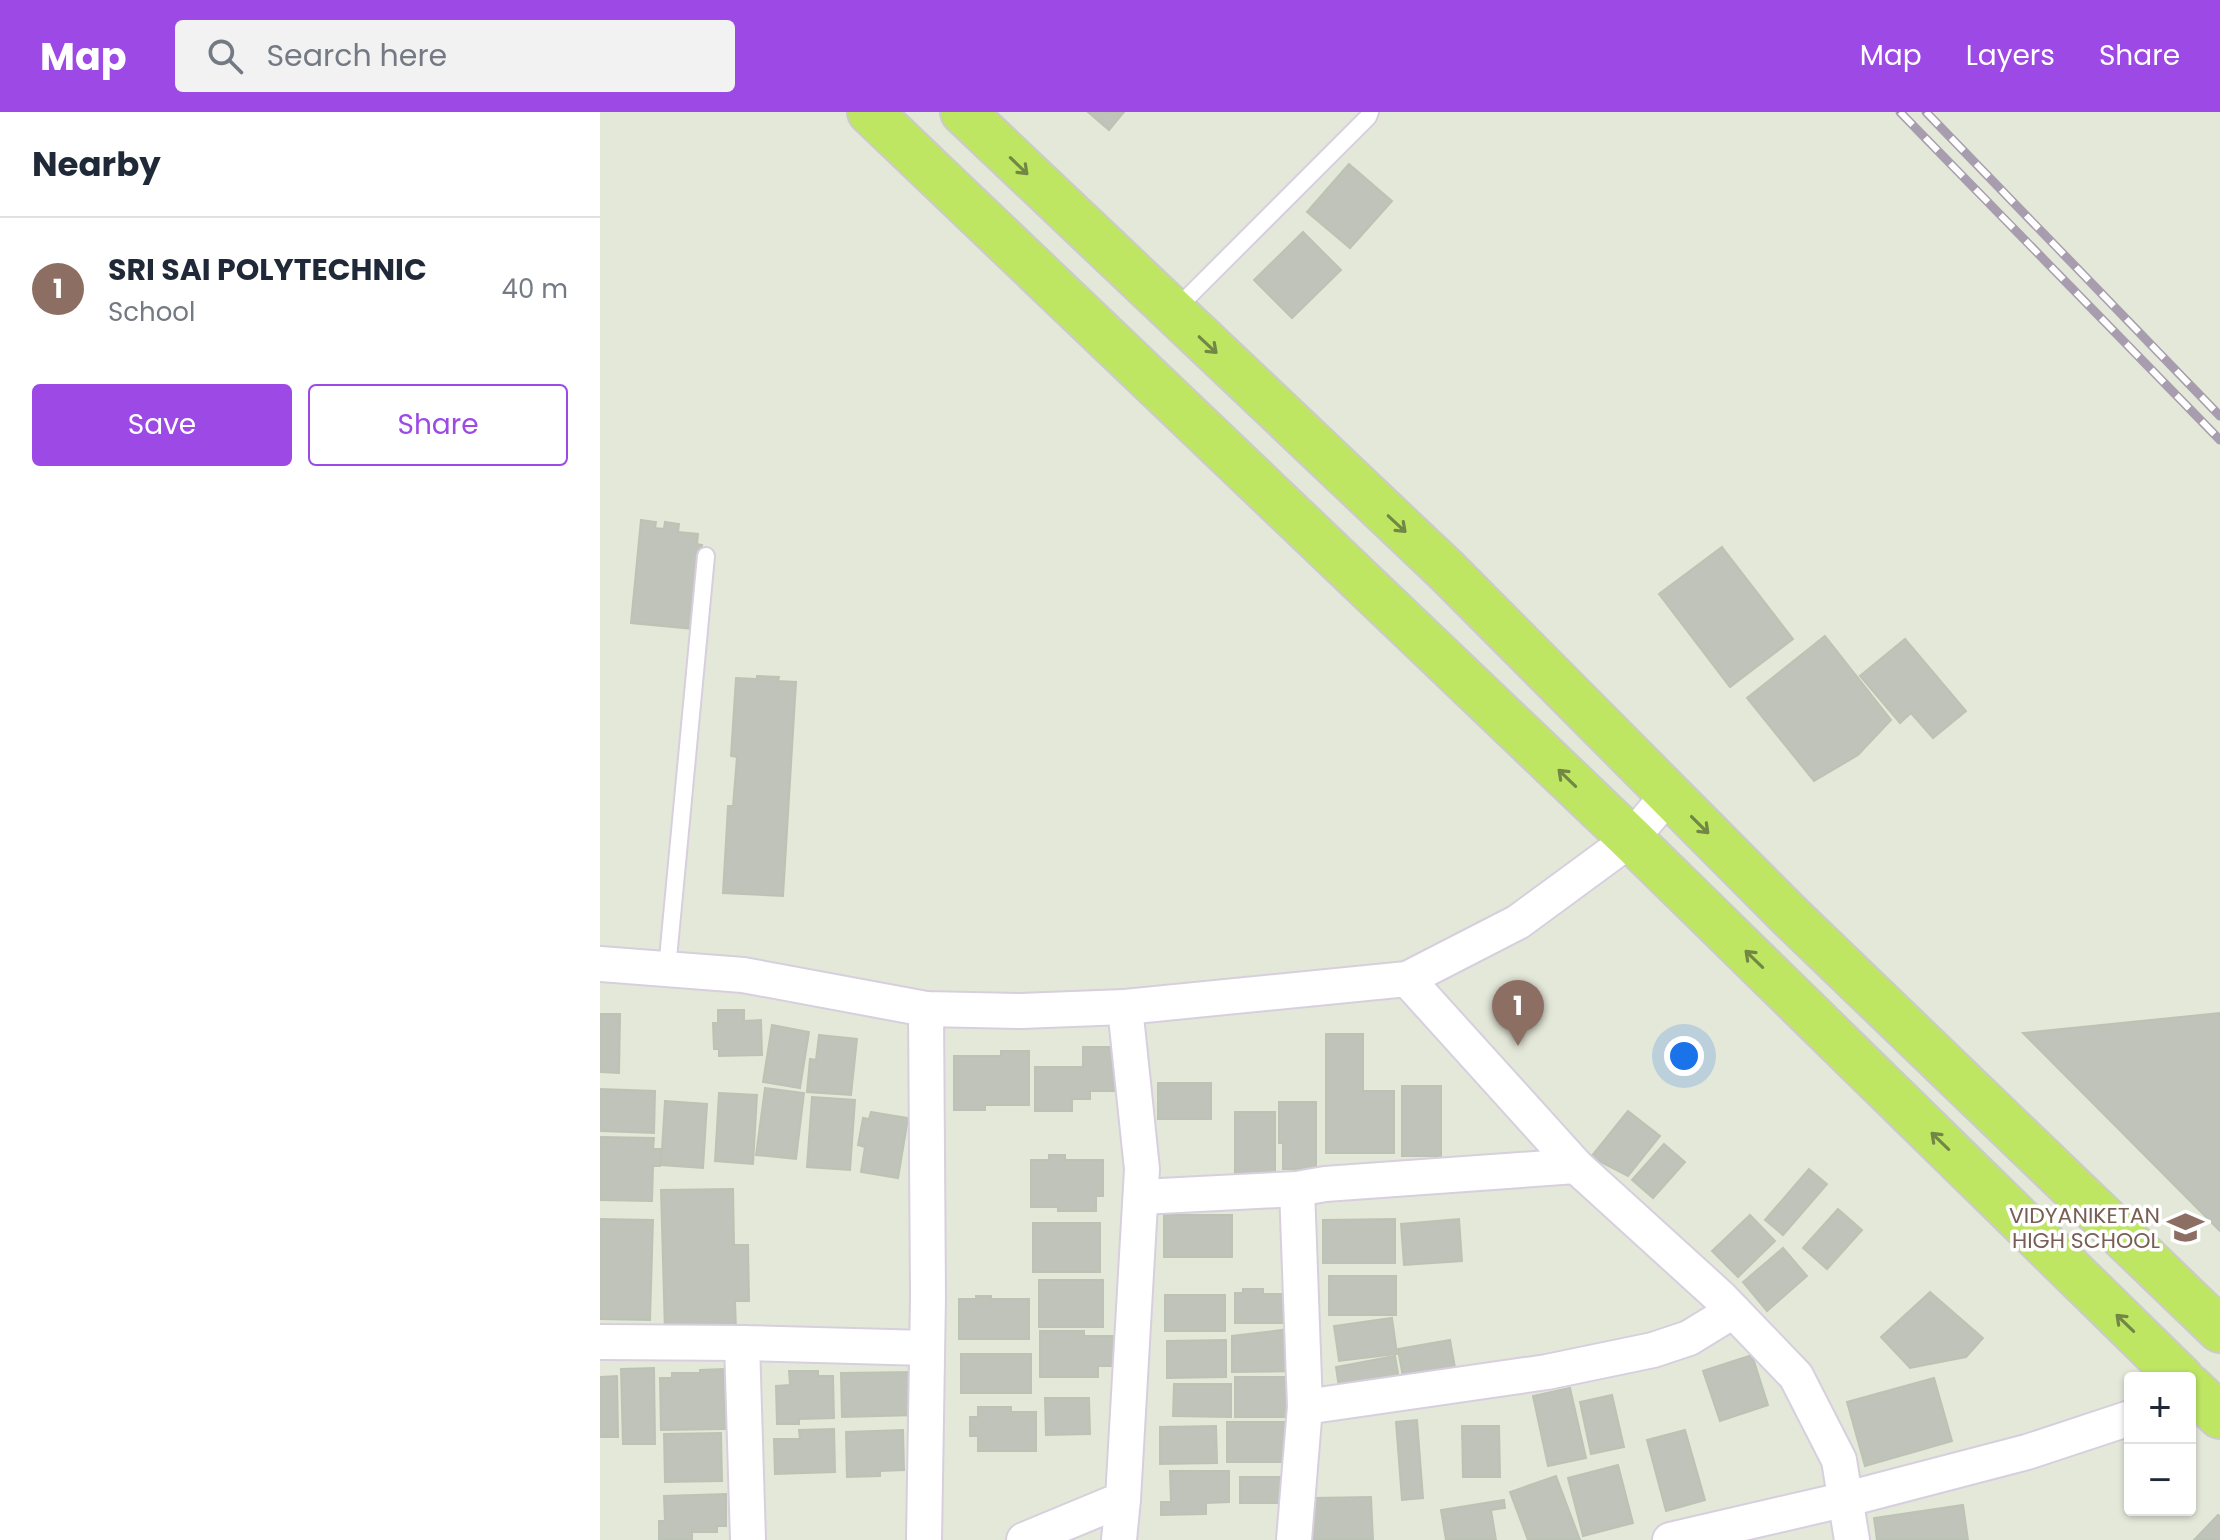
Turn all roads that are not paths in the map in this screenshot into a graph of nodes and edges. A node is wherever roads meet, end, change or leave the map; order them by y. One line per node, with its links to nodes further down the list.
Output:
1 (870, 112): 7 (highway, one-way to 1)
2 (963, 112): 4 (highway, one-way to 4)
3 (1370, 112): 4 (lane)
4 (1173, 312): 6 (highway, one-way to 6)
5 (706, 556): 9 (lane)
6 (1669, 794): 7 (street); 17 (highway, one-way to 17)
7 (1631, 839): 10 (street); 21 (highway, one-way to 7)
8 (600, 964): 9 (street)
9 (667, 969): 12 (street)
10 (1407, 979): 11 (street); 13 (street)
11 (1125, 1007): 12 (street); 15 (street)
12 (926, 1009): 20 (street)
13 (1576, 1166): 14 (street); 16 (street)
14 (1297, 1189): 15 (street); 22 (street)
15 (1141, 1197): 24 (street)
16 (1733, 1311): 22 (street); 25 (street)
17 (2220, 1330)
18 (600, 1342): 19 (street)
19 (742, 1343): 20 (street); 26 (street)
20 (927, 1348): 27 (street)
21 (2173, 1372)
22 (1305, 1407): 30 (street)
23 (2124, 1420): 25 (street)
24 (1123, 1499): 28 (street); 29 (street)
25 (1847, 1499): 31 (street); 32 (street)
26 (748, 1540)
27 (924, 1540)
28 (1024, 1540)
29 (1119, 1540)
30 (1294, 1540)
31 (1670, 1540)
32 (1852, 1540)

